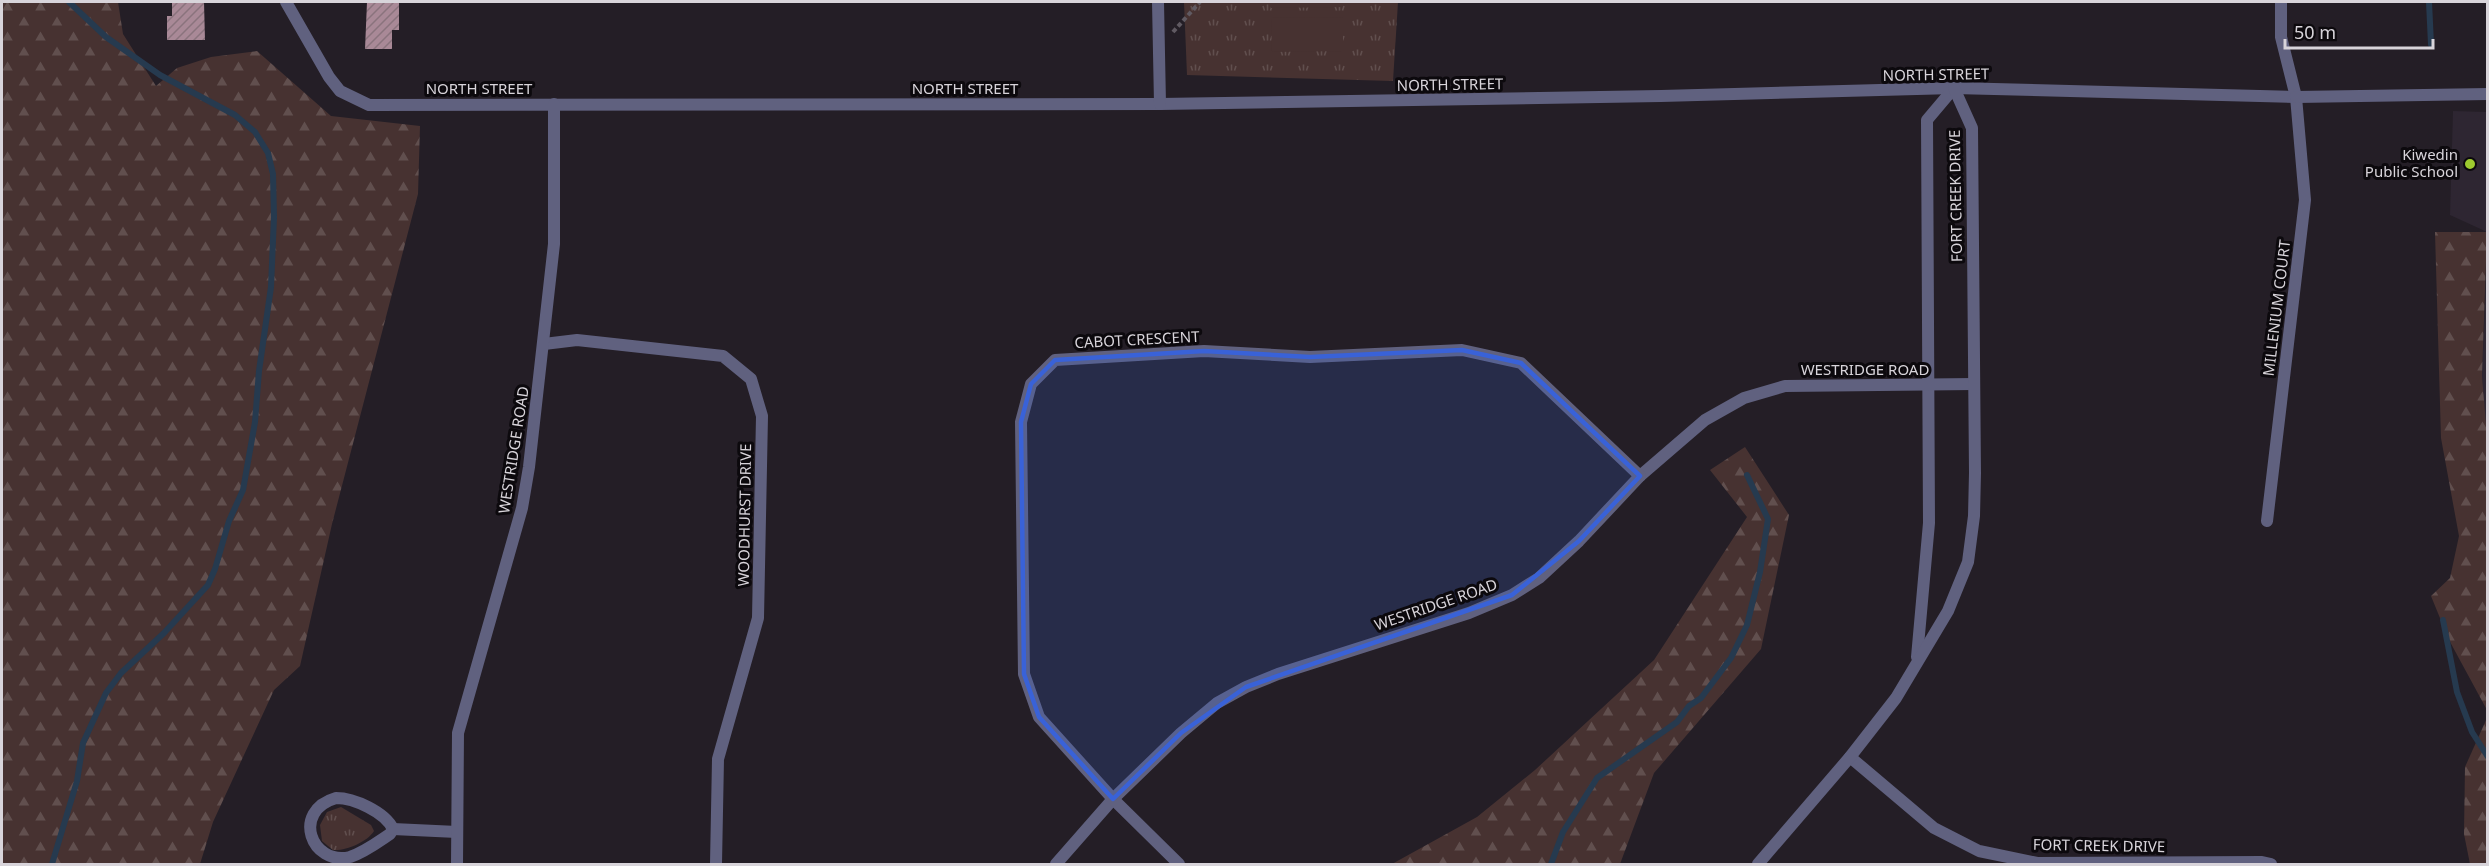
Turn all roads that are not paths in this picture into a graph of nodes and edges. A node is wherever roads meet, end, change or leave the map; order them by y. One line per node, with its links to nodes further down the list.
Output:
1 (286, 2): 7 (street, NORTH STREET)
2 (1158, 2): 8 (street)
3 (2281, 2): 6 (street, MILLENIUM COURT)
4 (1954, 88): 6 (street, NORTH STREET); 8 (street, NORTH STREET); 10 (street, FORT CREEK DRIVE); 11 (street, FORT CREEK DRIVE)
5 (2487, 94): 6 (street, NORTH STREET)
6 (2296, 97): 13 (street, MILLENIUM COURT)
7 (554, 104): 8 (street, NORTH STREET); 9 (street, WESTRIDGE ROAD)
8 (1160, 104)
9 (544, 344): 18 (street, WESTRIDGE ROAD); 20 (street, WOODHURST DRIVE)
10 (1974, 384): 11 (street, WESTRIDGE ROAD); 14 (street, FORT CREEK DRIVE)
11 (1927, 385): 12 (street, WESTRIDGE ROAD); 14 (street, FORT CREEK DRIVE)
12 (1640, 476): 16 (street, WESTRIDGE ROAD); 16 (street, CABOT CRESCENT)
13 (2267, 521)
14 (1917, 661): 15 (street, FORT CREEK DRIVE)
15 (1850, 757): 23 (street, FORT CREEK DRIVE); 24 (street, FORT CREEK DRIVE)
16 (1113, 799): 21 (street, WESTRIDGE ROAD); 22 (street, CABOT CRESCENT)
17 (393, 829): 17 (street); 18 (street)
18 (457, 832): 19 (street, WESTRIDGE ROAD)
19 (457, 864)
20 (717, 864)
21 (1056, 864)
22 (1179, 864)
23 (1758, 864)
24 (2271, 864)

